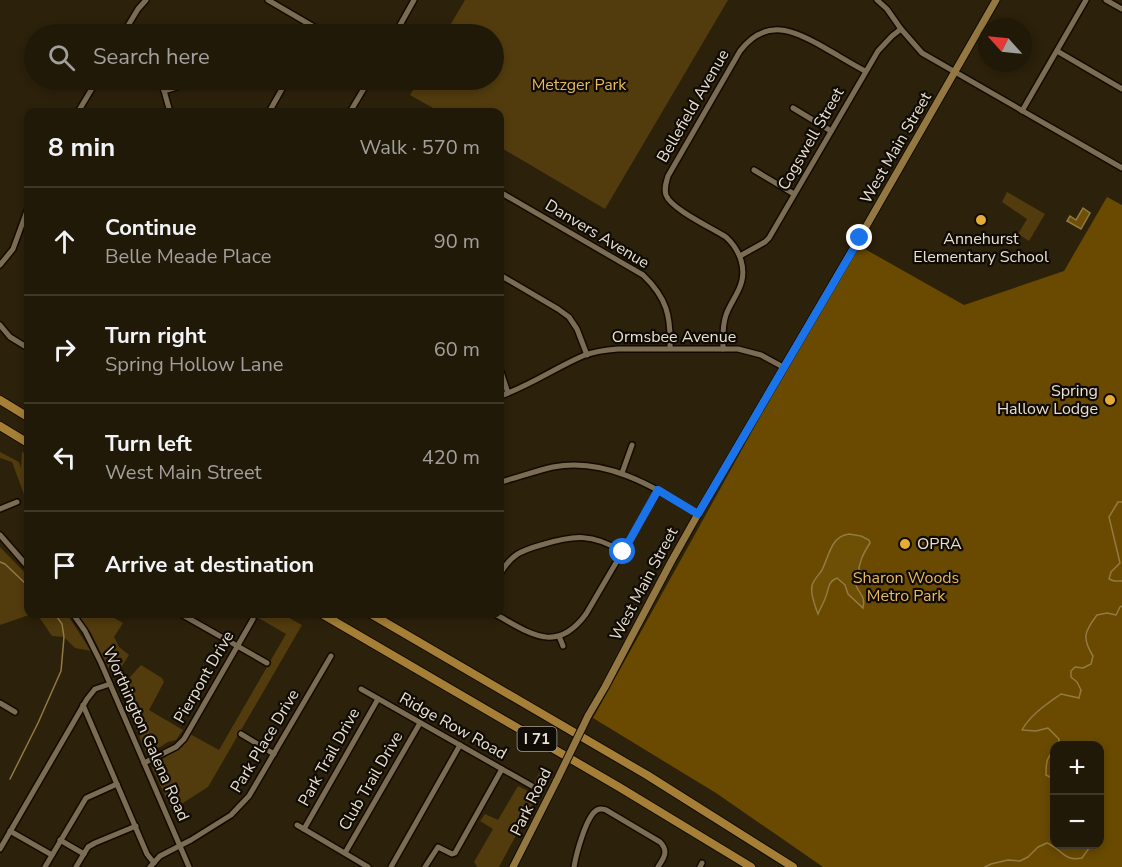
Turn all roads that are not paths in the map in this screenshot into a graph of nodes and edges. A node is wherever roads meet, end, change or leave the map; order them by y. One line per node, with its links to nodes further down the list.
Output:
1 (146, 0): 9 (street)
2 (268, 0): 10 (street)
3 (414, 0): 11 (street)
4 (876, 0): 12 (street)
5 (996, 0): 15 (main road, West Main Street)
6 (1086, 0): 13 (street)
7 (1106, 0): 8 (street)
8 (1122, 9)
9 (129, 24)
10 (303, 24)
11 (401, 24)
12 (900, 29): 14 (street, Cogswell Street); 15 (street)
13 (1057, 51): 16 (street); 27 (street)
14 (865, 71): 28 (street, Cogswell Street); 34 (street, Bellefield Avenue)
15 (955, 72): 27 (street); 42 (main road, West Main Street)
16 (1122, 89)
17 (91, 90): 22 (street)
18 (167, 90): 21 (street)
19 (281, 90): 24 (street)
20 (363, 90): 25 (street)
21 (164, 91): 23 (street)
22 (80, 108)
23 (169, 108)
24 (271, 108)
25 (352, 108)
26 (793, 108): 28 (street)
27 (1022, 111): 29 (street)
28 (831, 131): 32 (street, Cogswell Street)
29 (1122, 168)
30 (754, 170): 32 (street)
31 (504, 194): 39 (street, Danvers Avenue)
32 (794, 194): 34 (street, Cogswell Street)
33 (24, 219): 35 (street)
34 (740, 256): 40 (street)
35 (0, 265)
36 (504, 277): 41 (street)
37 (0, 325): 38 (street)
38 (24, 345)
39 (670, 348): 40 (street, Ormsbee Avenue); 41 (street, Ormsbee Avenue)
40 (723, 349): 42 (street, Ormsbee Avenue)
41 (586, 355): 44 (street, Ormsbee Avenue)
42 (783, 367): 56 (main road, West Main Street)
43 (504, 381): 44 (street)
44 (508, 393): 45 (street, Ormsbee Avenue)
45 (504, 394)
46 (2, 401): 47 (highway)
47 (24, 415)
48 (0, 426): 49 (highway)
49 (24, 440)
50 (632, 445): 51 (street)
51 (622, 473): 52 (street); 53 (street)
52 (504, 481)
53 (658, 490): 56 (street); 58 (street)
54 (17, 502): 55 (street)
55 (0, 508)
56 (698, 514): 78 (main road, West Main Street)
57 (0, 536): 59 (street)
58 (623, 552): 60 (street); 67 (street)
59 (24, 563)
60 (504, 568)
61 (75, 618): 72 (street, Worthington Galena Road)
62 (188, 618): 68 (street)
63 (328, 618): 107 (highway, I 71)
64 (377, 618): 108 (highway, I 71)
65 (502, 618): 67 (street)
66 (253, 619): 68 (street, Pierpont Drive)
67 (559, 636): 69 (street)
68 (237, 646): 71 (street); 83 (street, Pierpont Drive)
69 (563, 646)
70 (331, 656): 82 (street, Park Place Drive)
71 (267, 663)
72 (110, 684): 76 (street); 83 (street, Worthington Galena Road)
73 (361, 689): 74 (street, Ridge Row Road)
74 (378, 699): 79 (street, Ridge Row Road); 89 (street, Park Trail Drive)
75 (0, 704): 77 (street)
76 (83, 705): 85 (street); 90 (street)
77 (15, 712)
78 (588, 716): 104 (main road, Park Road, bridge)
79 (420, 723): 81 (street, Ridge Row Road); 94 (street, Club Trail Drive)
80 (241, 734): 82 (street)
81 (460, 745): 84 (street, Ridge Row Road); 102 (street)
82 (274, 754): 92 (street, Park Place Drive)
83 (144, 763): 92 (street, Worthington Galena Road)
84 (502, 769): 86 (street, Ridge Row Road); 103 (street)
85 (117, 784): 88 (street); 91 (street)
86 (532, 786)
87 (297, 825): 89 (street)
88 (136, 826): 95 (street); 97 (street)
89 (304, 829): 94 (street)
90 (10, 831): 93 (street); 96 (street)
91 (60, 840): 95 (street); 96 (street)
92 (180, 845): 97 (street, Park Place Drive); 100 (street, Worthington Galena Road)
93 (0, 849)
94 (345, 853): 101 (street)
95 (84, 854): 99 (street)
96 (52, 855): 98 (street)
97 (152, 865)
98 (45, 867)
99 (76, 867)
100 (189, 867)
101 (368, 867)
102 (391, 867)
103 (425, 867)
104 (513, 867)
105 (574, 867): 106 (street)
106 (658, 867)
107 (751, 867)
108 (793, 867)

